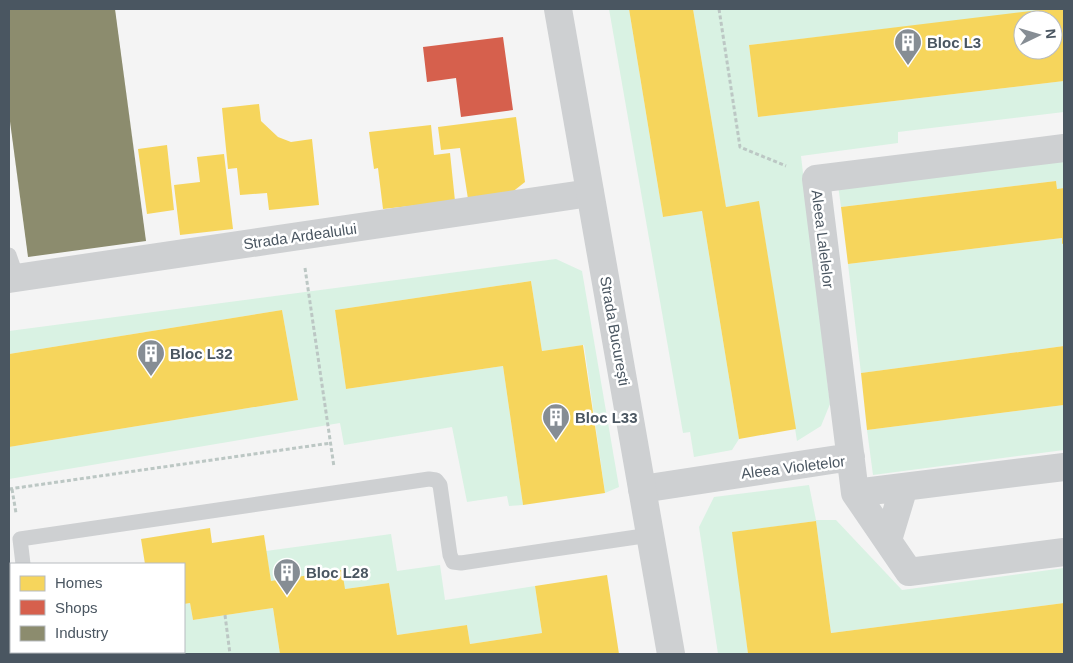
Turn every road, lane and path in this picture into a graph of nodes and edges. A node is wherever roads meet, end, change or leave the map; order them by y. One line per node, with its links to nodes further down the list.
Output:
1 (558, 9): 5 (street, Strada București)
2 (719, 9): 4 (path)
3 (1064, 148): 4 (street, Aleea Lalelelor)
4 (816, 179): 9 (street, Aleea Lalelelor)
5 (590, 193): 6 (street, Strada Ardealului); 13 (street, Strada București)
6 (300, 236): 7 (street, Strada Ardealului); 8 (path)
7 (11, 270)
8 (331, 443): 12 (path); 14 (path)
9 (851, 457): 13 (street, Aleea Violetelor); 15 (street, Aleea Violetelor)
10 (1064, 467): 11 (street)
11 (904, 487): 15 (street); 17 (street)
12 (9, 489)
13 (642, 489): 16 (street, Strada București)
14 (338, 492): 16 (lane); 19 (lane)
15 (855, 493): 17 (street)
16 (650, 535): 22 (street, Strada București)
17 (888, 540): 18 (street)
18 (1064, 552)
19 (24, 563)
20 (224, 615): 21 (path)
21 (230, 654)
22 (671, 654)

